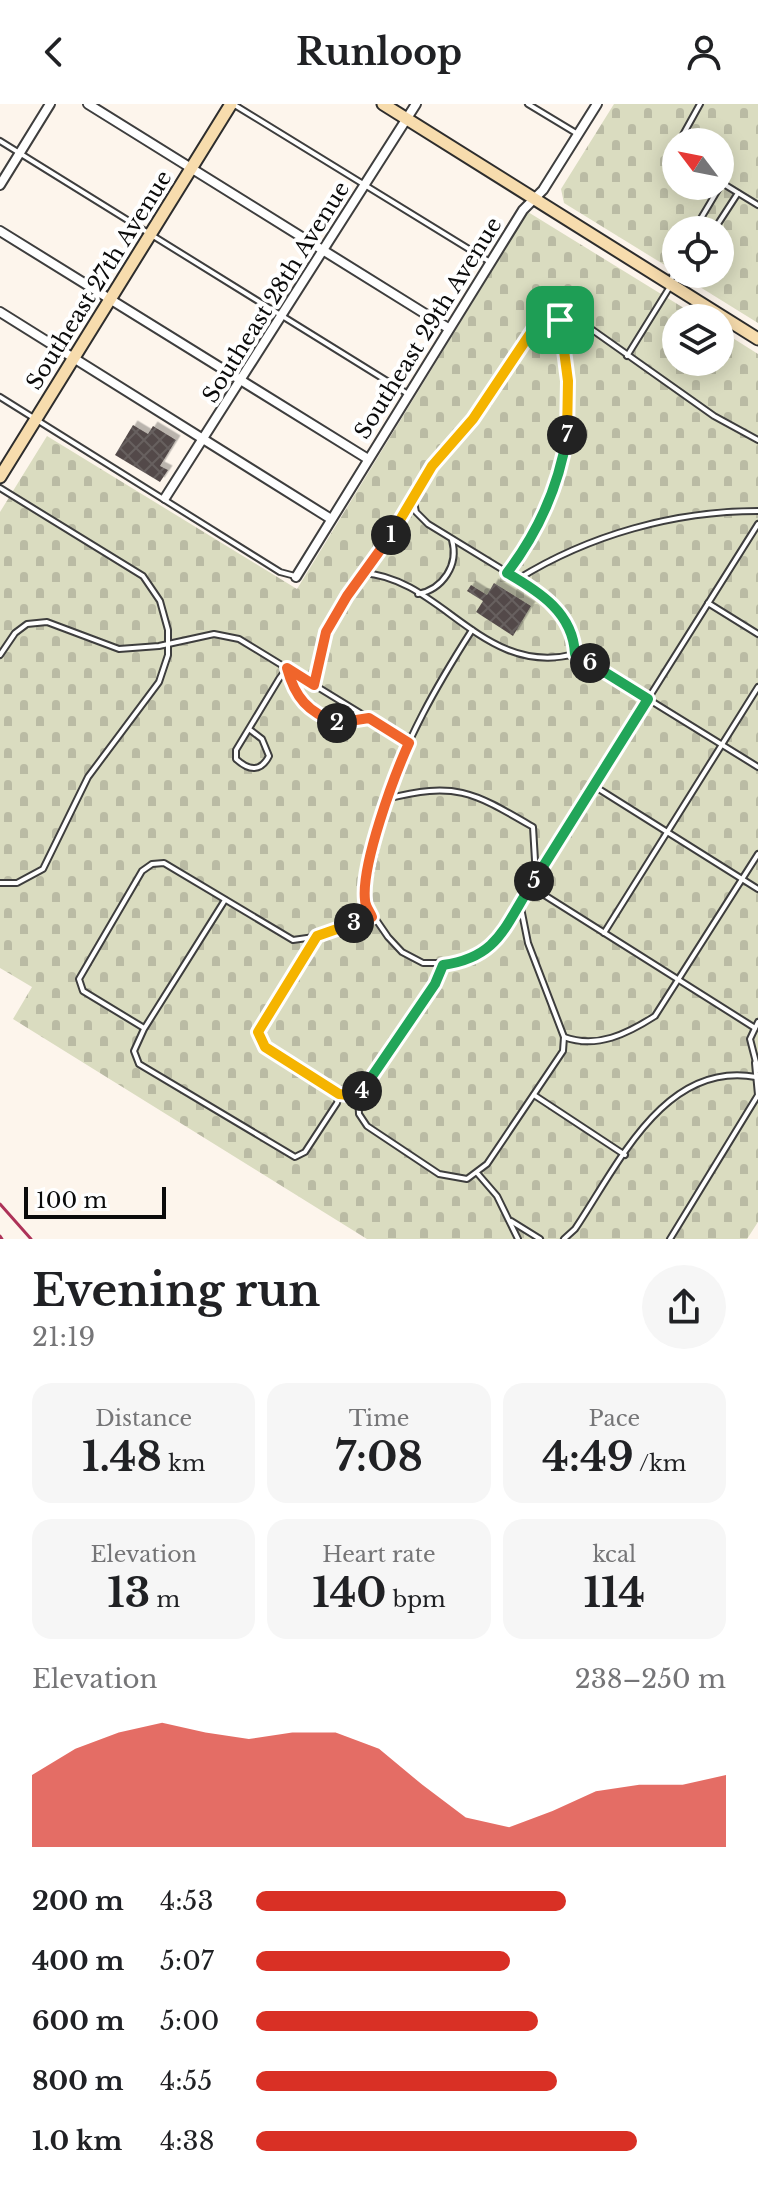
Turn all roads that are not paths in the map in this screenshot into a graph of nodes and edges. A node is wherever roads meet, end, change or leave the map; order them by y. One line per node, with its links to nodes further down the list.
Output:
1 (50, 104): 13 (street)
2 (88, 104): 14 (street)
3 (232, 104): 14 (main road, Southeast 27th Avenue); 16 (lane)
4 (383, 104): 9 (main road)
5 (416, 104): 9 (street, Southeast 28th Avenue)
6 (528, 104): 11 (lane)
7 (597, 104): 11 (street, Southeast 29th Avenue)
8 (700, 104): 10 (lane)
9 (407, 119): 16 (street, Southeast 28th Avenue); 19 (main road)
10 (687, 128)
11 (578, 135): 19 (street, Southeast 29th Avenue)
12 (0, 141): 13 (lane)
13 (20, 154): 15 (street); 23 (lane)
14 (192, 168): 23 (main road, Southeast 27th Avenue); 24 (street)
15 (0, 185)
16 (365, 185): 24 (street, Southeast 28th Avenue); 25 (lane)
17 (734, 190): 18 (lane)
18 (738, 193): 20 (lane); 21 (lane)
19 (533, 199): 25 (street, Southeast 29th Avenue); 26 (main road)
20 (757, 204)
21 (723, 216)
22 (0, 231): 29 (street)
23 (150, 235): 29 (main road, Southeast 27th Avenue); 31 (lane)
24 (323, 250): 31 (street, Southeast 28th Avenue); 33 (street)
25 (490, 262): 33 (street, Southeast 29th Avenue)
26 (662, 279)
27 (669, 288): 35 (lane)
28 (676, 288): 34 (main road)
29 (110, 300): 36 (main road, Southeast 27th Avenue); 37 (street)
30 (0, 312): 36 (street)
31 (283, 315): 37 (street, Southeast 28th Avenue); 38 (lane)
32 (560, 320): 35 (lane); 46 (lane); 53 (lane)
33 (448, 328): 38 (street, Southeast 29th Avenue)
34 (758, 339)
35 (627, 356): 42 (lane)
36 (74, 358): 40 (main road, Southeast 27th Avenue); 41 (street)
37 (242, 382): 41 (street, Southeast 28th Avenue); 43 (street)
38 (408, 394): 43 (street, Southeast 29th Avenue)
39 (0, 397): 40 (lane)
40 (36, 419): 44 (main road, Southeast 27th Avenue); 47 (lane)
41 (205, 440): 47 (street, Southeast 28th Avenue); 49 (street)
42 (758, 440)
43 (368, 459): 49 (street, Southeast 29th Avenue)
44 (0, 477)
45 (0, 488): 60 (lane)
46 (413, 495): 51 (lane); 52 (lane)
47 (165, 498): 54 (lane)
48 (758, 511): 55 (lane)
49 (331, 519): 54 (street, Southeast 29th Avenue)
50 (758, 524): 57 (lane)
51 (452, 539): 53 (lane); 56 (lane)
52 (363, 573): 56 (lane); 64 (lane)
53 (507, 573): 55 (lane)
54 (296, 577)
55 (518, 579): 61 (lane)
56 (418, 594): 58 (lane)
57 (708, 603): 59 (lane); 66 (lane)
58 (472, 630): 61 (lane); 69 (lane)
59 (758, 634)
60 (168, 643): 62 (lane); 63 (lane); 78 (lane)
61 (575, 654): 66 (lane)
62 (0, 655)
63 (287, 668): 64 (lane); 67 (lane); 68 (lane)
64 (314, 685): 67 (lane)
65 (758, 687): 70 (lane)
66 (648, 699): 70 (lane); 72 (lane)
67 (369, 718): 69 (lane)
68 (249, 729): 68 (lane)
69 (409, 743): 73 (lane)
70 (722, 745): 71 (lane); 74 (lane)
71 (758, 767)
72 (593, 786): 74 (lane); 76 (lane)
73 (386, 799): 76 (lane); 83 (lane)
74 (667, 832): 77 (lane); 84 (lane)
75 (758, 854): 77 (lane)
76 (536, 877): 79 (lane)
77 (742, 879): 80 (lane); 87 (lane)
78 (0, 883)
79 (530, 886): 82 (lane); 84 (lane)
80 (758, 889)
81 (225, 900): 85 (lane); 90 (lane); 90 (lane)
82 (519, 902): 86 (lane); 91 (lane)
83 (372, 917): 85 (lane); 86 (lane)
84 (604, 933): 87 (lane)
85 (317, 936): 95 (lane)
86 (443, 965): 97 (lane)
87 (679, 980): 89 (lane); 91 (lane)
88 (758, 1022): 89 (lane)
89 (755, 1028): 92 (lane)
90 (144, 1029): 95 (lane)
91 (564, 1037): 96 (lane)
92 (756, 1063): 93 (lane); 94 (lane)
93 (758, 1070)
94 (756, 1077): 98 (lane); 104 (lane)
95 (339, 1094): 97 (lane)
96 (534, 1095): 98 (lane); 99 (lane)
97 (358, 1096): 99 (lane)
98 (625, 1155): 103 (lane)
99 (478, 1174): 100 (lane)
100 (509, 1220): 101 (lane); 102 (lane)
101 (518, 1239)
102 (540, 1239)
103 (564, 1239)
104 (670, 1239)

